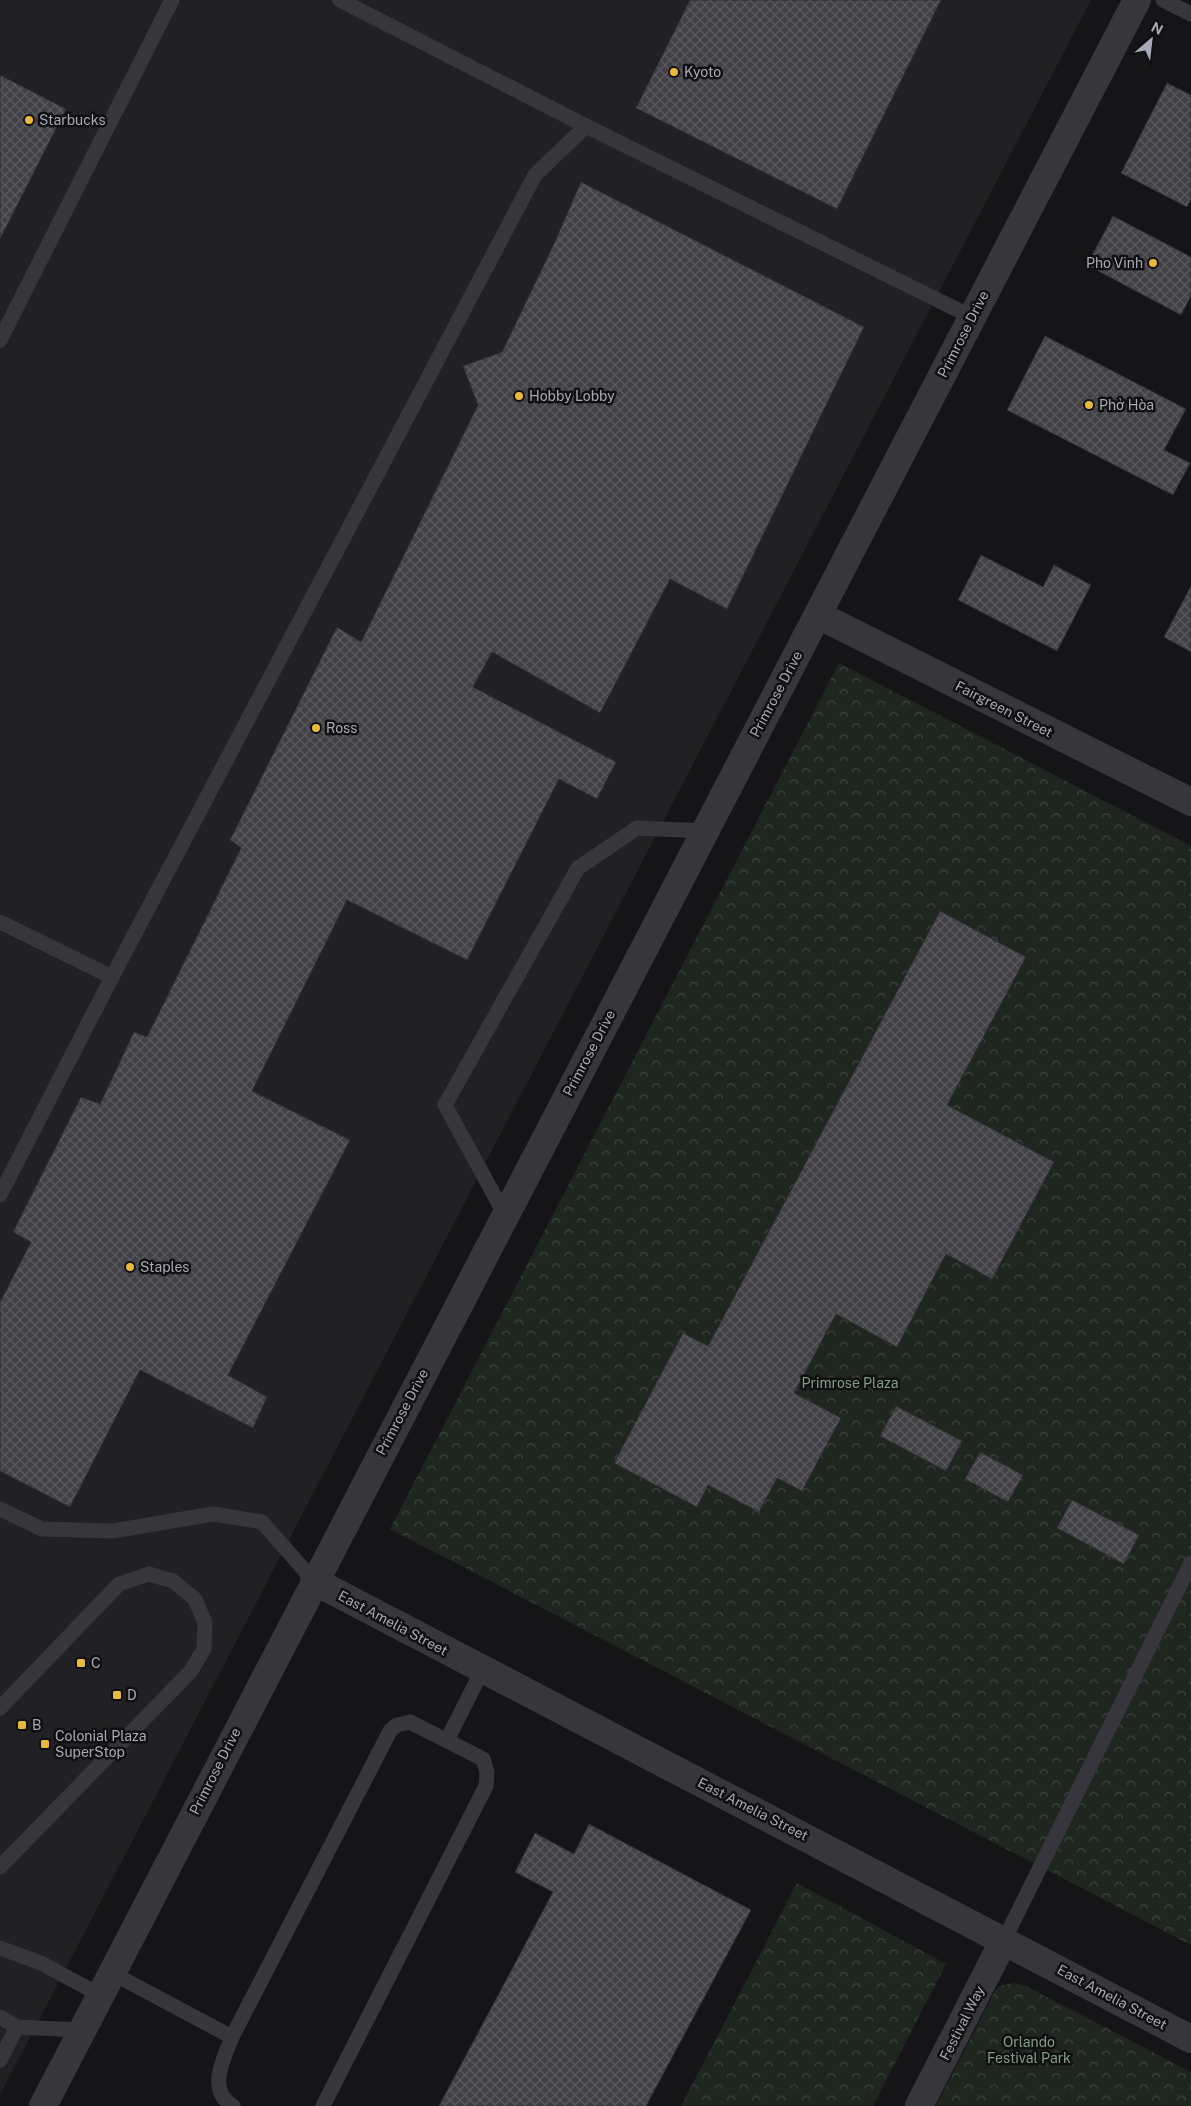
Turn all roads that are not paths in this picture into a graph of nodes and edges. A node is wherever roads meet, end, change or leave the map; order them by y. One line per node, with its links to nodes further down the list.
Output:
1 (172, 0): 8 (lane)
2 (340, 0): 6 (lane)
3 (1137, 0): 7 (street, Primrose Drive)
4 (1163, 0): 5 (lane)
5 (1191, 14)
6 (586, 126): 7 (lane); 13 (lane)
7 (972, 317): 9 (street, Primrose Drive)
8 (0, 340)
9 (818, 614): 10 (street, Fairgreen Street); 11 (street, Primrose Drive)
10 (1191, 802)
11 (705, 831): 15 (street, Primrose Drive); 15 (lane)
12 (0, 922): 13 (lane)
13 (112, 977): 14 (lane)
14 (0, 1194)
15 (505, 1215): 18 (street, Primrose Drive)
16 (0, 1509): 18 (lane)
17 (1191, 1563): 23 (lane)
18 (314, 1581): 19 (street, East Amelia Street); 25 (street, Primrose Drive)
19 (483, 1669): 21 (lane); 23 (street, East Amelia Street)
20 (0, 1708): 22 (lane)
21 (447, 1740): 29 (lane); 34 (lane)
22 (0, 1867)
23 (1004, 1940): 30 (street, East Amelia Street); 35 (street, Festival Way)
24 (0, 1948): 25 (lane)
25 (106, 1984): 28 (street, Primrose Drive); 29 (lane)
26 (0, 2017): 27 (lane)
27 (17, 2026): 28 (lane); 31 (lane)
28 (82, 2030): 32 (street, Primrose Drive)
29 (232, 2038): 33 (lane)
30 (1191, 2039)
31 (0, 2060)
32 (43, 2106)
33 (233, 2106)
34 (323, 2106)
35 (919, 2106)

